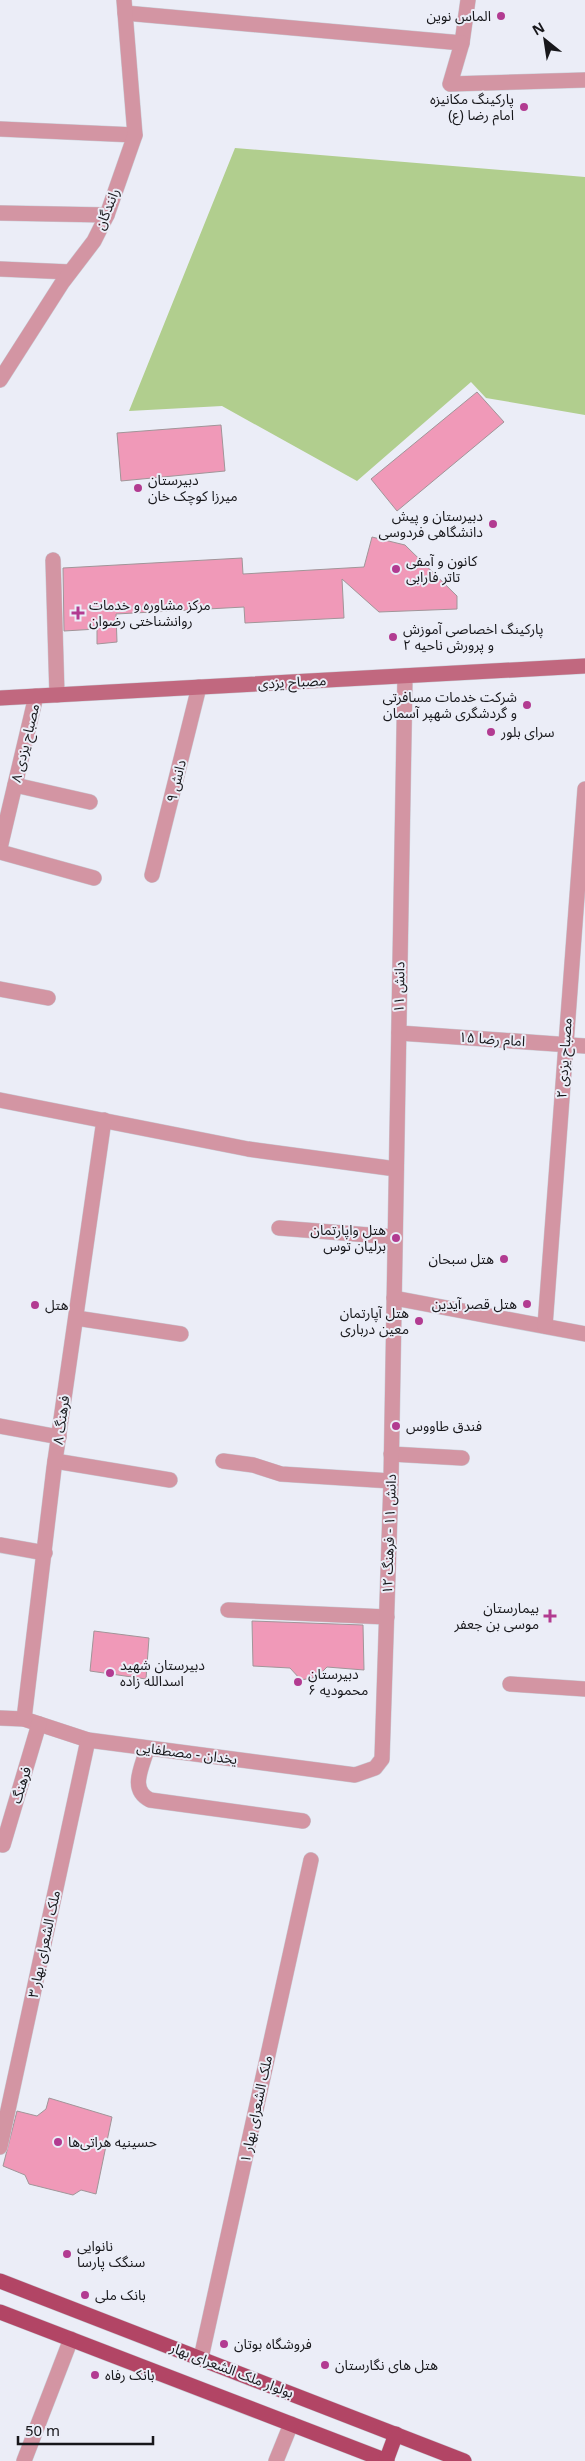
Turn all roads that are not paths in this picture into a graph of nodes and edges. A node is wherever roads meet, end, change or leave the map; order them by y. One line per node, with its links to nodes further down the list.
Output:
1 (468, 0): 3 (street)
2 (125, 6): 3 (street); 6 (street, رانندگان)
3 (462, 43): 4 (street)
4 (585, 80)
5 (0, 130): 6 (street)
6 (135, 135): 8 (street, رانندگان)
7 (0, 213): 8 (street)
8 (107, 214): 10 (street, رانندگان)
9 (0, 269): 10 (street)
10 (70, 272): 11 (street, رانندگان)
11 (0, 380)
12 (53, 560): 16 (street)
13 (585, 666): 14 (main road, مصباح یزدی)
14 (405, 676): 15 (main road, مصباح یزدی); 28 (street, دانش ۱۱)
15 (199, 687): 16 (main road, مصباح یزدی); 24 (street, دانش ۹)
16 (57, 695): 17 (main road, مصباح یزدی)
17 (36, 696): 18 (main road, مصباح یزدی); 19 (street, مصباح یزدی ۸)
18 (0, 698)
19 (15, 785): 21 (street); 22 (street, مصباح یزدی ۸)
20 (585, 789): 29 (street, مصباح یزدی ۲)
21 (90, 802)
22 (0, 848)
23 (0, 852): 25 (street)
24 (152, 875)
25 (94, 878)
26 (0, 989): 27 (street)
27 (48, 998)
28 (399, 1033): 29 (street, امام رضا ۱۵); 33 (street, دانش ۱۱)
29 (565, 1044): 30 (street, امام رضا ۱۵); 38 (street, مصباح یزدی ۲)
30 (585, 1046)
31 (0, 1100): 32 (street)
32 (104, 1120): 33 (street); 37 (street, فرهنگ ۸)
33 (396, 1170): 35 (street, دانش ۱۱)
34 (279, 1228): 35 (street)
35 (395, 1237): 36 (street, دانش ۱۱)
36 (394, 1298): 38 (street); 43 (street, دانش ۱۱ - فرهنگ ۱۲)
37 (76, 1318): 39 (street); 42 (street, فرهنگ ۸)
38 (545, 1326): 40 (street)
39 (181, 1334)
40 (585, 1334)
41 (0, 1426): 42 (street)
42 (59, 1437): 45 (street, فرهنگ ۸)
43 (391, 1454): 44 (street); 48 (street, دانش ۱۱ - فرهنگ ۱۲)
44 (462, 1458)
45 (55, 1461): 47 (street); 50 (street, فرهنگ ۸)
46 (223, 1461): 48 (street)
47 (170, 1480)
48 (391, 1481): 52 (street, دانش ۱۱ - فرهنگ ۱۲)
49 (0, 1545): 50 (street)
50 (45, 1553): 56 (street, فرهنگ ۸)
51 (228, 1610): 52 (street)
52 (386, 1617): 60 (street, دانش ۱۱ - فرهنگ ۱۲)
53 (510, 1684): 54 (street)
54 (585, 1689)
55 (0, 1718): 56 (street, یخدان - مصطفایی)
56 (24, 1719): 57 (street, یخدان - مصطفایی)
57 (39, 1724): 58 (street, یخدان - مصطفایی); 62 (street, فرهنگ)
58 (88, 1740): 59 (street, یخدان - مصطفایی); 64 (street, ملک الشعرای بهار ۳)
59 (147, 1749): 60 (street, یخدان - مصطفایی); 61 (street)
60 (375, 1768)
61 (303, 1821)
62 (3, 1845)
63 (311, 1860): 68 (street, ملک الشعرای بهار ۱)
64 (0, 2147)
65 (0, 2281): 68 (main road, بولوار ملک الشعرای بهار)
66 (0, 2312): 67 (main road)
67 (71, 2339): 69 (main road); 71 (street)
68 (201, 2358): 70 (main road, بولوار ملک الشعرای بهار)
69 (291, 2424): 72 (street); 73 (main road)
70 (396, 2434): 73 (main road); 74 (main road, بولوار ملک الشعرای بهار)
71 (24, 2461)
72 (276, 2461)
73 (387, 2461)
74 (464, 2461)

